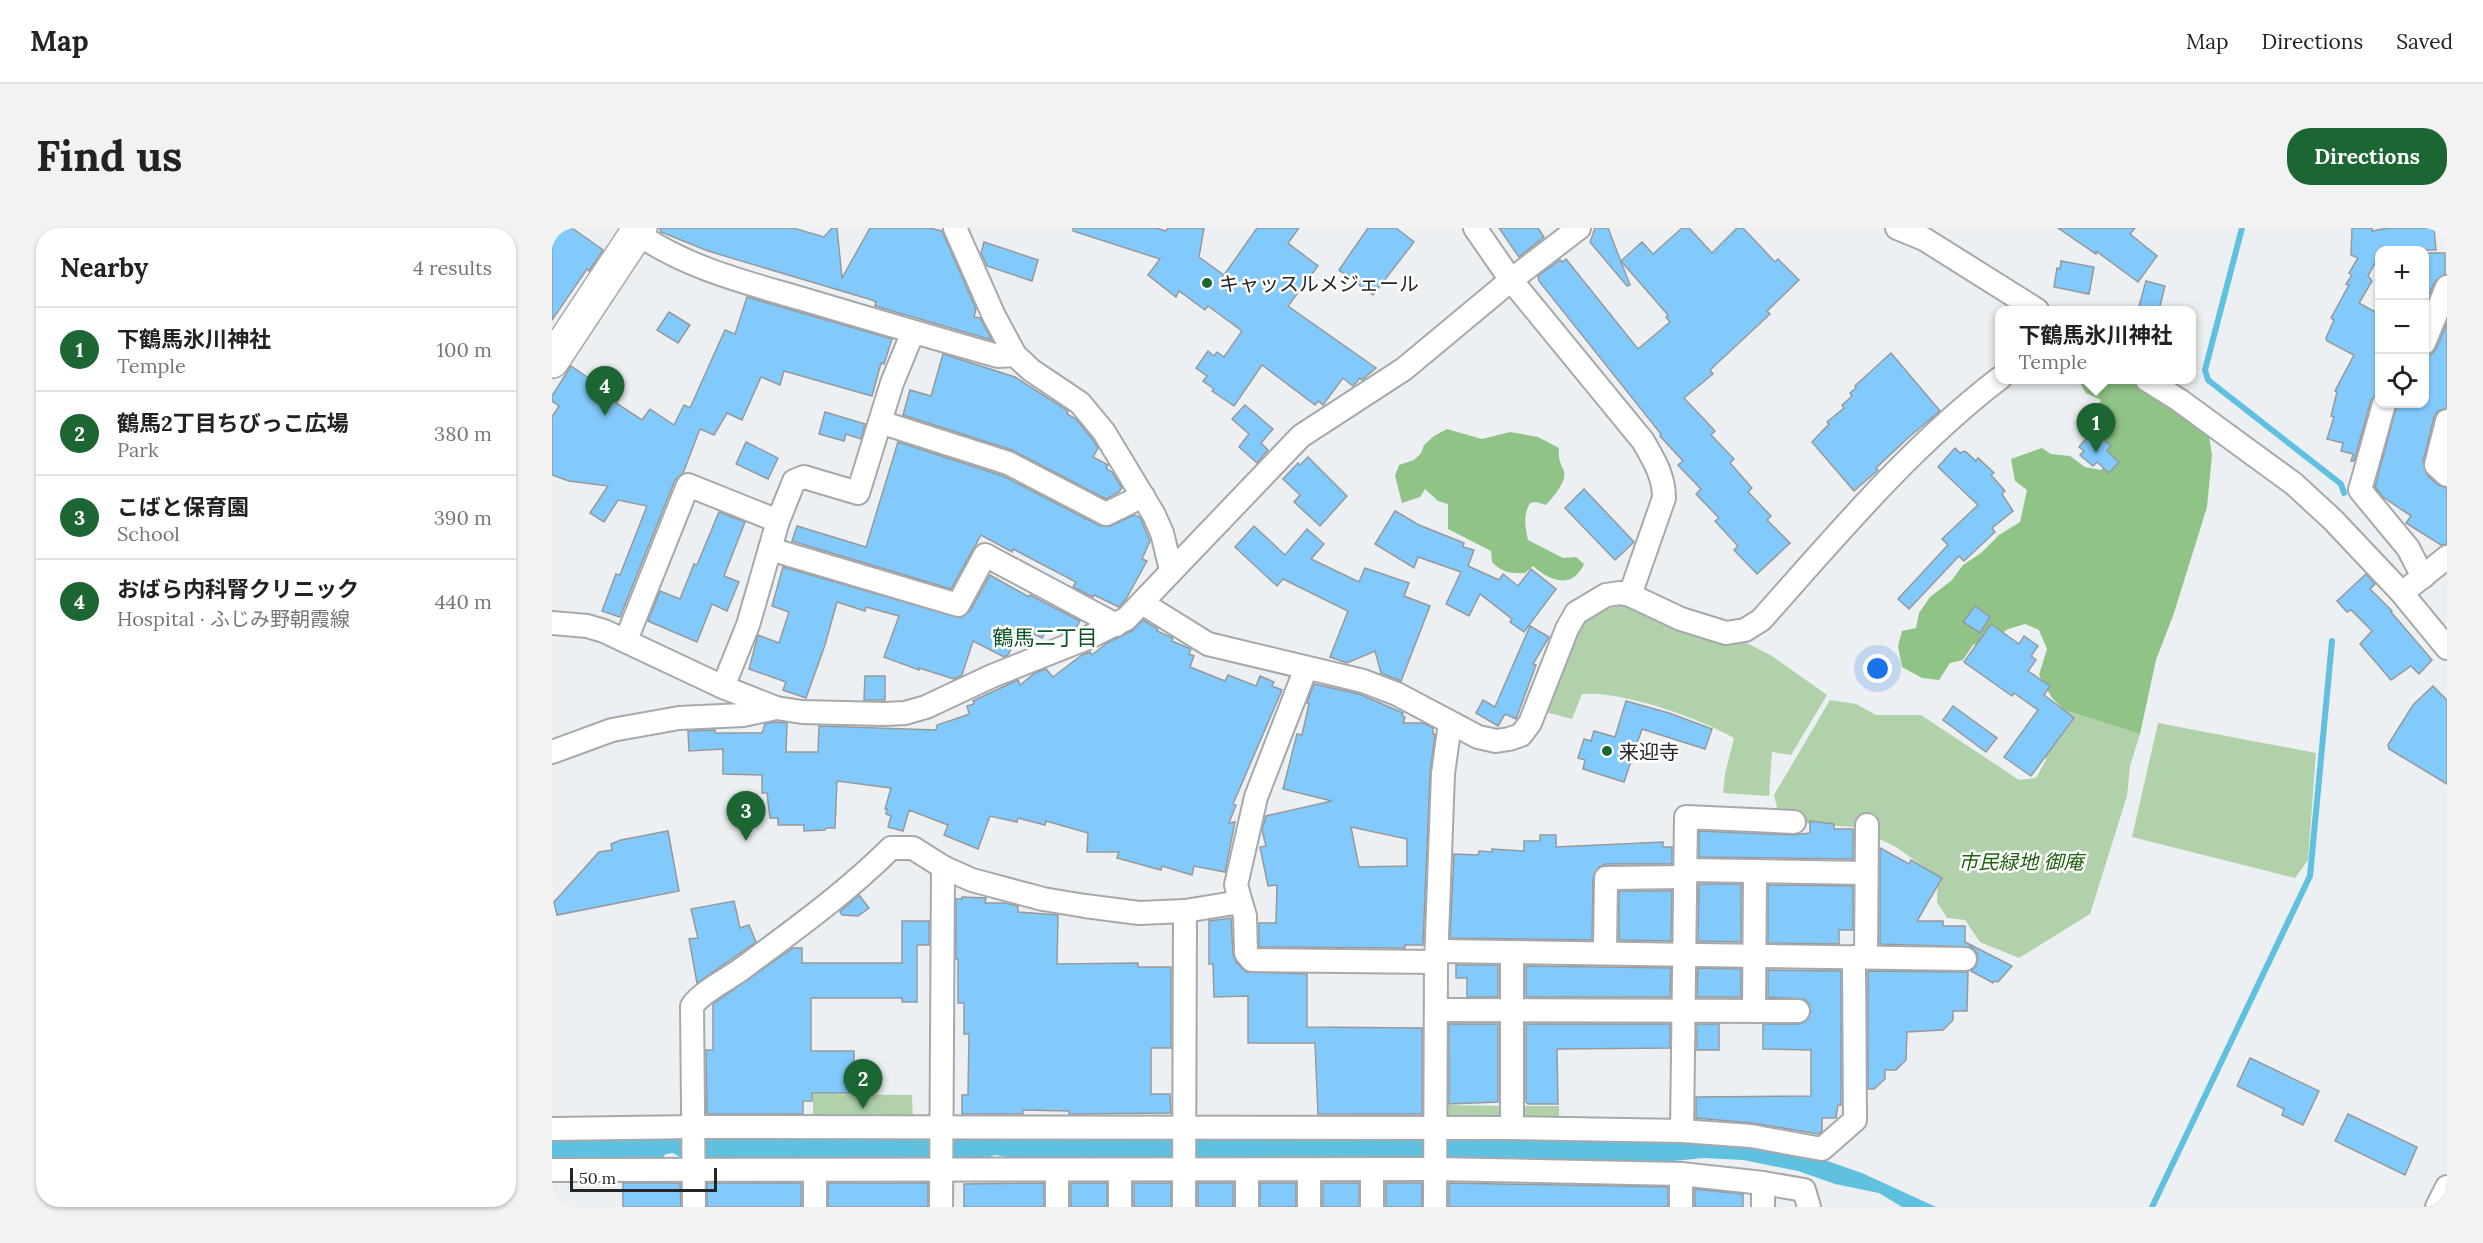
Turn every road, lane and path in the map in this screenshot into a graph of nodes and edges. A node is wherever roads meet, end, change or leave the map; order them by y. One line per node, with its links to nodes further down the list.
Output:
1 (955, 228): 12 (street)
2 (1475, 228): 7 (street)
3 (1579, 228): 7 (street)
4 (1897, 228): 6 (street)
5 (632, 232): 11 (street); 13 (main road)
6 (1927, 234): 9 (street)
7 (1511, 280): 24 (street); 27 (street)
8 (2447, 287): 10 (street)
9 (2031, 306)
10 (2429, 331)
11 (913, 332): 12 (street); 18 (street)
12 (1015, 355): 20 (street)
13 (552, 361)
14 (1995, 382): 27 (street)
15 (2153, 384): 26 (street)
16 (2383, 408): 25 (street)
17 (2447, 421): 19 (street)
18 (880, 422): 20 (street); 21 (street)
19 (2447, 475)
20 (1143, 496): 24 (street)
21 (778, 521): 22 (street); 31 (street)
22 (770, 549): 30 (street); 34 (street)
23 (2447, 557): 25 (street)
24 (1171, 570): 28 (street)
25 (2423, 577): 26 (street)
26 (2401, 592): 32 (street)
27 (1630, 595): 36 (street)
28 (1142, 603): 30 (street); 33 (street)
29 (552, 623): 31 (street)
30 (1116, 625): 35 (street)
31 (626, 640): 34 (street)
32 (2447, 648)
33 (1306, 668): 36 (street); 44 (street)
34 (723, 687): 35 (street)
35 (776, 708): 37 (street)
36 (1450, 723): 50 (street)
37 (552, 752)
38 (1794, 822): 43 (street)
39 (1866, 825): 42 (street)
40 (943, 867): 45 (street); 58 (street); 62 (street)
41 (1755, 871): 42 (street); 43 (street); 49 (street)
42 (1866, 873): 51 (street)
43 (1686, 874): 47 (street); 48 (street)
44 (1240, 902): 45 (street); 50 (street)
45 (1185, 911): 63 (street)
46 (1512, 952): 47 (street); 50 (street); 54 (street)
47 (1605, 954): 48 (street)
48 (1684, 955): 49 (street); 55 (street)
49 (1755, 956): 51 (street); 56 (street)
50 (1437, 957): 53 (street)
51 (1860, 957): 52 (street); 64 (street)
52 (1965, 959)
53 (1436, 1010): 54 (street); 59 (street)
54 (1512, 1010): 55 (street); 60 (street)
55 (1684, 1011): 56 (street); 64 (street)
56 (1755, 1011): 57 (street)
57 (1798, 1011)
58 (941, 1127): 62 (street); 63 (street); 70 (street)
59 (1435, 1128): 60 (street); 63 (street); 67 (street)
60 (1512, 1128): 64 (street)
61 (552, 1129): 62 (street)
62 (694, 1129): 65 (street)
63 (1184, 1129): 73 (street)
64 (1682, 1131)
65 (694, 1169): 68 (street); 69 (street); 80 (street)
66 (1372, 1169): 67 (street); 75 (street); 88 (street)
67 (1435, 1169): 76 (street); 89 (street)
68 (552, 1170)
69 (815, 1170): 70 (street); 81 (street)
70 (941, 1170): 71 (street); 82 (street)
71 (1057, 1170): 72 (street); 83 (street)
72 (1120, 1170): 73 (street); 84 (street)
73 (1184, 1170): 74 (street); 85 (street)
74 (1247, 1170): 75 (street); 86 (street)
75 (1309, 1170): 87 (street)
76 (1682, 1174): 77 (street); 90 (street)
77 (1763, 1183): 79 (street); 91 (street)
78 (2447, 1187): 92 (street)
79 (1811, 1206)
80 (694, 1207)
81 (814, 1207)
82 (941, 1207)
83 (1057, 1207)
84 (1120, 1207)
85 (1184, 1207)
86 (1247, 1207)
87 (1309, 1207)
88 (1371, 1207)
89 (1435, 1207)
90 (1682, 1207)
91 (1763, 1207)
92 (2437, 1207)

